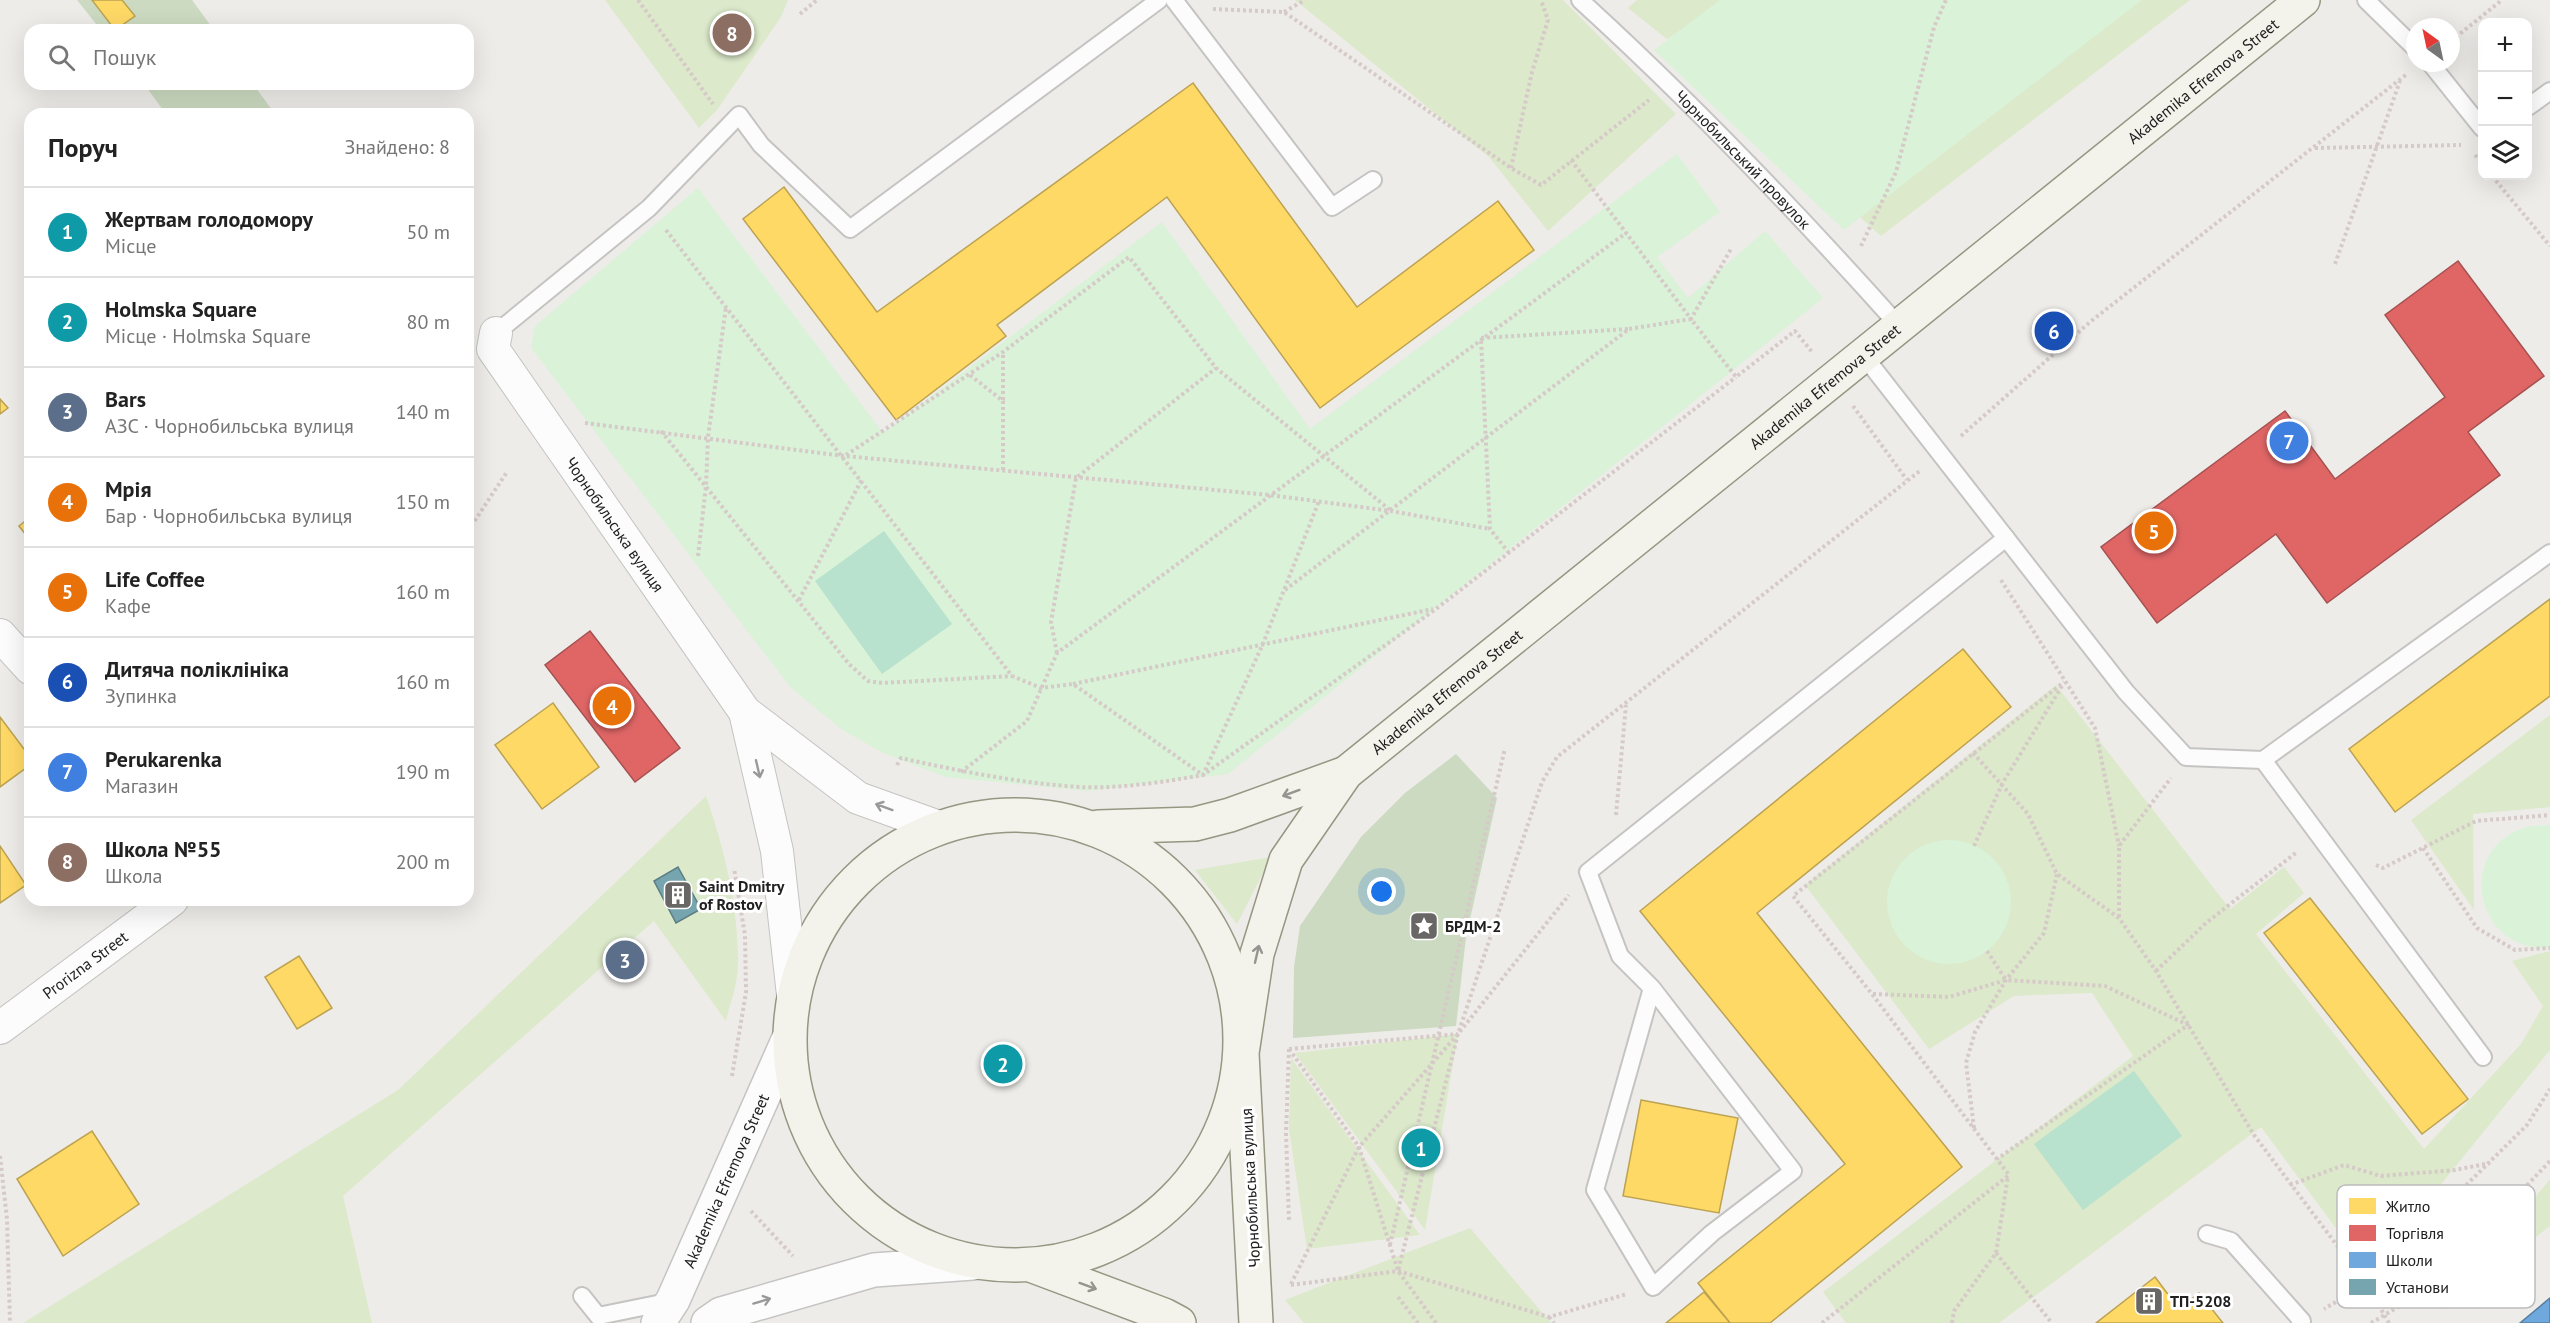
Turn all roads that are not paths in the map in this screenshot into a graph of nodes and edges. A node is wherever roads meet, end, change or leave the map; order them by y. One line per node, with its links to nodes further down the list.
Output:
1 (1159, 0): 13 (lane)
2 (1580, 0): 12 (lane, Чорнобильський провулок)
3 (2303, 0): 12 (main road, Akademika Efremova Street)
4 (2366, 0): 6 (lane)
5 (1177, 4): 11 (lane)
6 (2406, 39)
7 (2437, 72): 10 (lane)
8 (2550, 91): 9 (lane)
9 (2532, 104)
10 (2480, 126)
11 (1373, 180)
12 (1899, 326): 14 (main road, Akademika Efremova Street)
13 (486, 346): 19 (street, Чорнобильська вулиця)
14 (1864, 356): 15 (lane); 21 (main road, Akademika Efremova Street)
15 (2006, 538): 20 (lane); 25 (lane)
16 (2550, 554): 20 (lane)
17 (0, 635): 18 (street)
18 (24, 661)
19 (745, 712): 22 (street, Чорнобильська вулиця, one-way to 19); 26 (street, Чорнобильська вулиця, one-way to 26)
20 (2263, 760): 30 (lane)
21 (1346, 773): 23 (main road, Akademika Efremova Street, one-way to 23); 29 (main road, Akademika Efremova Street, one-way to 21)
22 (939, 827): 23 (main road); 26 (main road)
23 (1093, 827): 29 (main road)
24 (163, 906): 27 (street, Prorizna Street)
25 (1653, 988): 25 (lane)
26 (793, 995): 28 (main road)
27 (0, 1028)
28 (789, 1038): 32 (main road); 35 (street, Akademika Efremova Street)
29 (1242, 1053): 33 (main road); 39 (main road, Чорнобильська вулиця)
30 (2483, 1057)
31 (2207, 1234): 36 (lane)
32 (973, 1263): 33 (main road); 37 (street, one-way to 32)
33 (1033, 1266): 38 (main road, one-way to 38)
34 (582, 1296): 35 (lane)
35 (665, 1312)
36 (2301, 1322)
37 (708, 1323)
38 (1179, 1323)
39 (1256, 1323)

